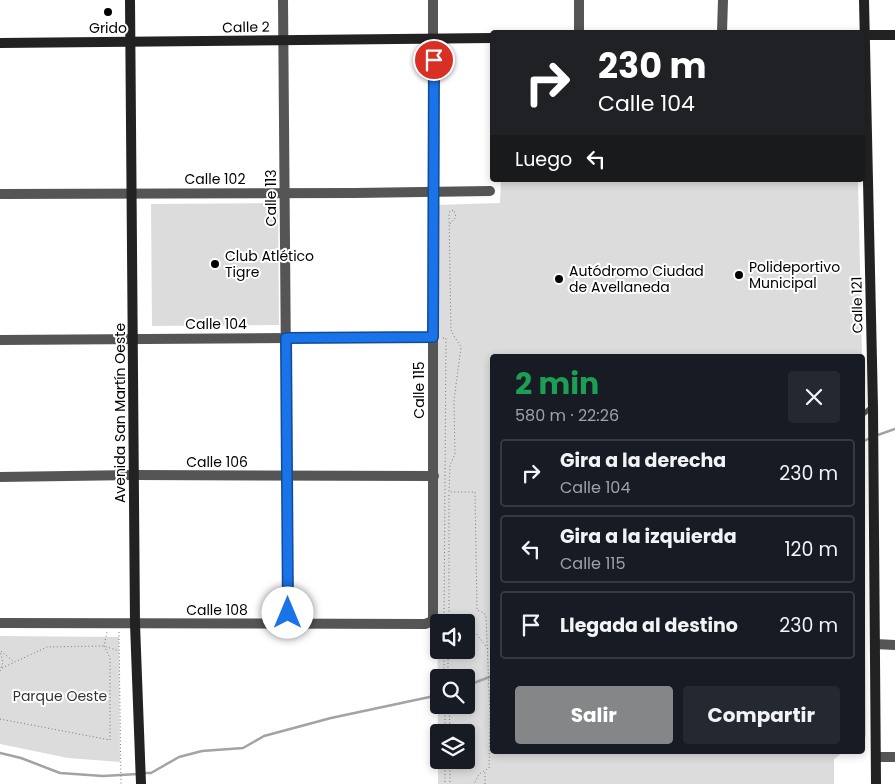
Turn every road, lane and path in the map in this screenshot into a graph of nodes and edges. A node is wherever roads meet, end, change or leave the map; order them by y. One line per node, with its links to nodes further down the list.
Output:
1 (130, 0): 15 (street, Avenida San Martín Oeste)
2 (283, 0): 14 (street, Calle 113)
3 (433, 0): 13 (street, Calle 115)
4 (579, 0): 7 (street)
5 (723, 0): 8 (street)
6 (864, 0): 9 (street, Calle 121)
7 (579, 30)
8 (722, 30)
9 (863, 30)
10 (865, 35): 11 (street)
11 (895, 35)
12 (490, 38): 13 (street, Calle 2)
13 (434, 39): 14 (street, Calle 2); 19 (street, Calle 115)
14 (283, 40): 15 (street, Calle 2); 21 (street, Calle 113)
15 (130, 42): 16 (street, Calle 2); 20 (street, Avenida San Martín Oeste)
16 (0, 43)
17 (865, 109): 28 (street, Calle 121)
18 (490, 191): 19 (street, Calle 102)
19 (432, 192): 21 (street, Calle 102); 24 (street, Calle 115)
20 (132, 193): 21 (street, Calle 102); 22 (street, Calle 102); 25 (street, Avenida San Martín Oeste)
21 (285, 193): 26 (street, Calle 113)
22 (0, 194)
23 (450, 224): 23 (path); 34 (path)
24 (433, 337): 26 (street, Calle 104); 32 (street, Calle 115); 36 (path)
25 (133, 338): 26 (street, Calle 104); 27 (street, Calle 104); 30 (street, Avenida San Martín Oeste)
26 (286, 338): 31 (street, Calle 113)
27 (0, 340)
28 (873, 407): 29 (lane); 44 (street, Calle 121)
29 (865, 413)
30 (134, 475): 31 (street, Calle 106); 33 (street, Calle 106); 41 (street, Avenida San Martín Oeste)
31 (287, 476): 32 (street, Calle 106); 42 (street, Calle 113)
32 (434, 476): 35 (street, Calle 115)
33 (0, 477)
34 (449, 492): 37 (path); 47 (path)
35 (433, 614)
36 (444, 614)
37 (448, 614)
38 (430, 622): 42 (street, Calle 108)
39 (0, 623): 40 (street, Calle 108)
40 (114, 624): 41 (street, Calle 108); 46 (path); 49 (path)
41 (135, 624): 42 (street, Calle 108); 61 (street, Avenida San Martín Oeste)
42 (283, 624)
43 (475, 632): 47 (path)
44 (875, 644): 45 (street); 55 (street, Calle 121)
45 (895, 645)
46 (104, 646): 49 (path); 50 (path); 53 (path)
47 (488, 650): 52 (path)
48 (0, 651): 50 (path); 51 (path)
49 (119, 651): 60 (path)
50 (14, 662): 51 (path)
51 (1, 670)
52 (490, 690)
53 (0, 719)
54 (490, 734): 59 (path)
55 (876, 757): 56 (street); 66 (street, Calle 121)
56 (895, 757)
57 (445, 769): 62 (path)
58 (450, 769): 63 (path)
59 (485, 771): 64 (path); 65 (path)
60 (120, 784)
61 (141, 784)
62 (445, 784)
63 (450, 784)
64 (474, 784)
65 (484, 784)
66 (876, 784)

